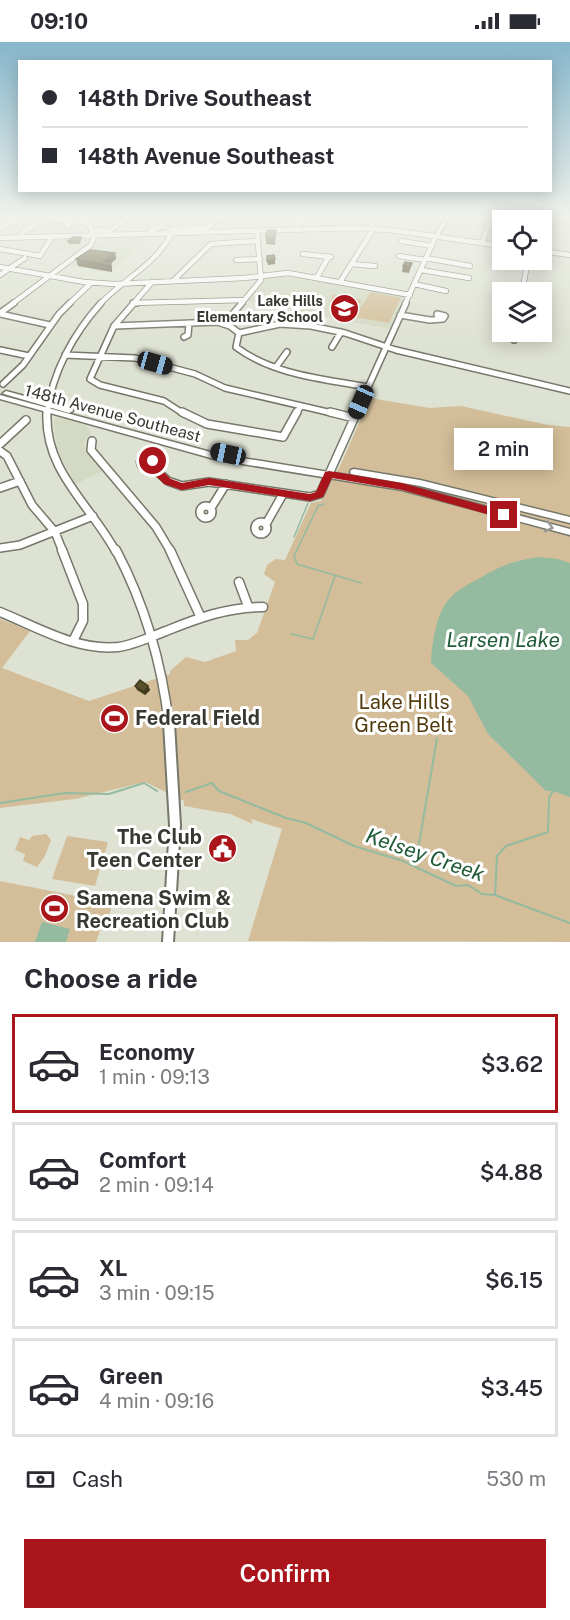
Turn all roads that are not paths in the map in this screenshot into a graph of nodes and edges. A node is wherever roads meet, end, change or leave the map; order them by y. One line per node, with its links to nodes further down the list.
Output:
1 (24, 259): 14 (street)
2 (73, 259): 17 (street)
3 (150, 259): 25 (street)
4 (196, 259): 21 (street)
5 (260, 259): 9 (street); 18 (street)
6 (329, 259): 19 (street)
7 (354, 259): 10 (street)
8 (426, 259): 12 (street); 15 (street)
9 (236, 260)
10 (351, 264): 11 (street); 23 (street)
11 (375, 266)
12 (470, 266)
13 (0, 267): 14 (street)
14 (8, 270): 16 (street); 17 (street)
15 (421, 270): 20 (street); 26 (street)
16 (0, 275)
17 (51, 276): 24 (street); 31 (street)
18 (262, 276): 19 (street); 21 (street); 29 (street)
19 (317, 277): 23 (street)
20 (469, 278)
21 (173, 281): 22 (street)
22 (152, 282): 25 (street); 30 (street)
23 (340, 282): 28 (street)
24 (91, 283): 25 (street); 36 (street)
25 (121, 284): 47 (street)
26 (414, 284): 27 (street); 28 (street)
27 (446, 291)
28 (410, 295): 32 (street)
29 (243, 300): 30 (street); 35 (street)
30 (133, 303): 37 (street)
31 (0, 313): 36 (street)
32 (400, 315): 33 (street); 44 (street)
33 (438, 319)
34 (189, 323): 35 (street); 37 (street); 40 (street)
35 (225, 323): 39 (street)
36 (50, 324): 49 (street)
37 (114, 326): 48 (street)
38 (341, 332): 39 (street); 43 (street); 44 (street)
39 (239, 333): 41 (street)
40 (184, 337)
41 (236, 346): 42 (street); 50 (street)
42 (228, 347)
43 (332, 347)
44 (386, 348): 51 (street); 52 (street)
45 (0, 350): 49 (street)
46 (287, 352): 50 (street)
47 (65, 355): 48 (street); 55 (street)
48 (99, 355): 54 (street); 54 (street)
49 (29, 356): 53 (street)
50 (276, 367): 51 (street)
51 (368, 387): 56 (street)
52 (570, 391)
53 (1, 393): 55 (main road, 148th Avenue Southeast)
54 (301, 406): 56 (street)
55 (48, 408): 62 (main road, 148th Avenue Southeast); 62 (main road, 148th Avenue Southeast); 70 (street)
56 (354, 418): 62 (street)
57 (26, 420): 59 (street)
58 (92, 441): 80 (street)
59 (0, 444)
60 (0, 451): 63 (street)
61 (150, 465): 64 (street)
62 (330, 472): 66 (street); 67 (main road, 148th Avenue Southeast); 69 (main road, 148th Avenue Southeast)
63 (20, 481): 65 (street); 73 (street)
64 (226, 484): 66 (street); 68 (street)
65 (0, 488)
66 (283, 494): 72 (street)
67 (496, 503): 69 (main road); 71 (main road, 148th Avenue Southeast)
68 (211, 508)
69 (482, 509): 74 (main road, 148th Avenue Southeast, one-way to 74)
70 (93, 516): 73 (street); 81 (street)
71 (570, 520)
72 (266, 524)
73 (55, 531): 75 (street); 82 (street)
74 (570, 532)
75 (3, 548)
76 (239, 582): 77 (street)
77 (248, 606): 78 (street); 80 (street)
78 (263, 607)
79 (0, 612): 82 (street)
80 (201, 618): 81 (street)
81 (151, 636): 82 (street); 83 (street)
82 (74, 641)
83 (168, 942)

